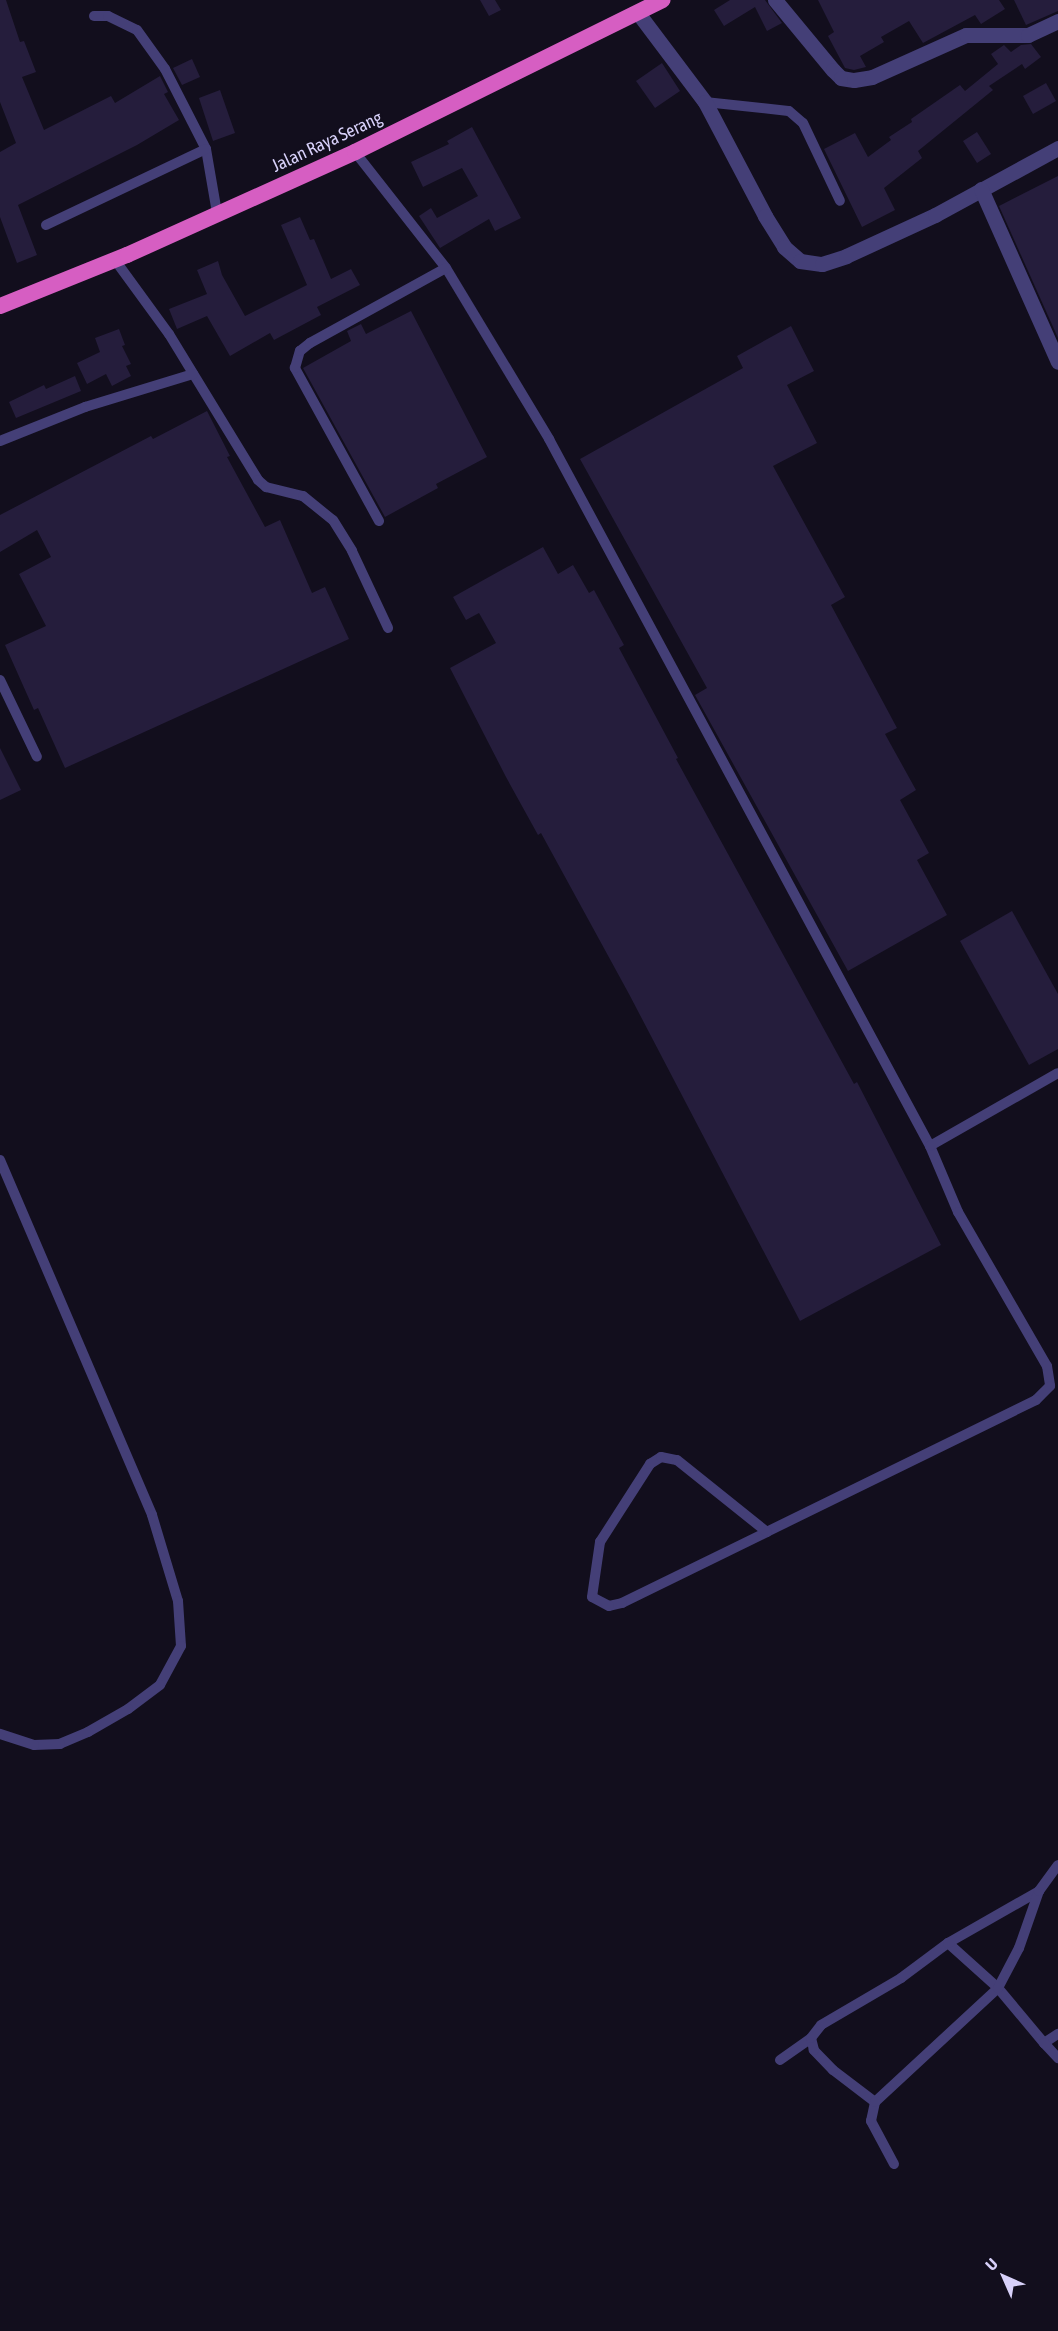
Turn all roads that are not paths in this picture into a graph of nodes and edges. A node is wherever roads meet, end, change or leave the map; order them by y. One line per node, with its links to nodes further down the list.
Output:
1 (663, 0): 3 (highway, Jalan Raya Serang)
2 (775, 0): 5 (street)
3 (638, 13): 6 (street); 9 (highway, Jalan Raya Serang)
4 (94, 16): 7 (lane)
5 (1058, 21)
6 (705, 102): 10 (street); 11 (lane)
7 (206, 148): 12 (lane); 13 (lane)
8 (1058, 148): 10 (street)
9 (355, 152): 12 (highway, Jalan Raya Serang); 15 (lane)
10 (981, 189): 17 (street)
11 (840, 201)
12 (218, 213): 14 (highway, Jalan Raya Serang)
13 (46, 225)
14 (116, 260): 16 (highway, Jalan Raya Serang); 18 (lane)
15 (446, 268): 20 (lane); 25 (lane)
16 (1, 302)
17 (1058, 362)
18 (194, 374): 19 (lane); 21 (lane)
19 (0, 441)
20 (379, 521)
21 (388, 628)
22 (0, 680): 23 (lane)
23 (37, 757)
24 (1058, 1072): 25 (lane)
25 (930, 1146): 27 (lane)
26 (0, 1160): 28 (lane)
27 (767, 1532): 27 (lane)
28 (0, 1734)
29 (1058, 1865): 30 (lane)
30 (1039, 1891): 31 (lane); 32 (lane)
31 (948, 1943): 32 (lane); 34 (lane)
32 (998, 1988): 35 (lane); 38 (lane)
33 (1058, 2034): 35 (lane)
34 (811, 2038): 37 (lane); 38 (lane)
35 (1044, 2043): 36 (lane)
36 (1058, 2058)
37 (780, 2060)
38 (874, 2102): 39 (lane)
39 (894, 2164)

